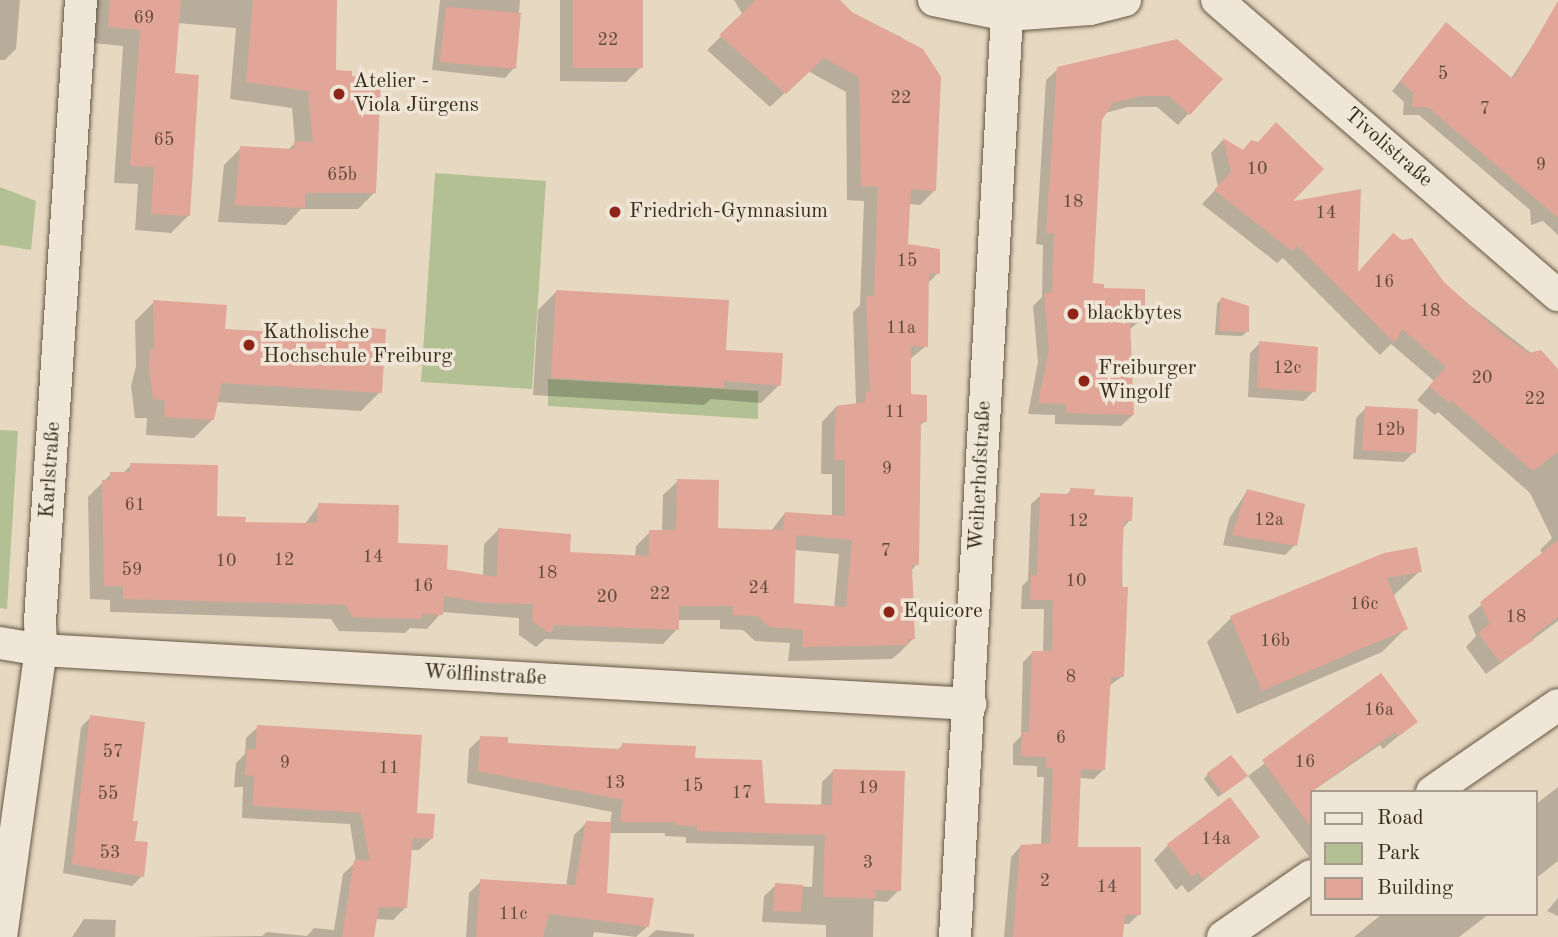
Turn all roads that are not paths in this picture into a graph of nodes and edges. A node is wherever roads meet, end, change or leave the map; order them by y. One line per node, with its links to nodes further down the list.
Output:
1 (81, 0): 8 (street, Karlstraße)
2 (934, 0): 5 (street)
3 (1125, 0): 5 (street)
4 (1217, 0): 6 (street, Tivolistraße)
5 (1007, 15): 9 (street, Weiherhofstraße)
6 (1558, 295)
7 (0, 643): 8 (street, Wölflinstraße)
8 (41, 650): 9 (street, Wölflinstraße); 13 (street, Karlstraße)
9 (970, 704): 14 (street, Weiherhofstraße)
10 (1558, 705): 11 (street)
11 (1435, 790)
12 (1310, 877): 15 (street)
13 (1, 937)
14 (956, 937)
15 (1223, 937)

